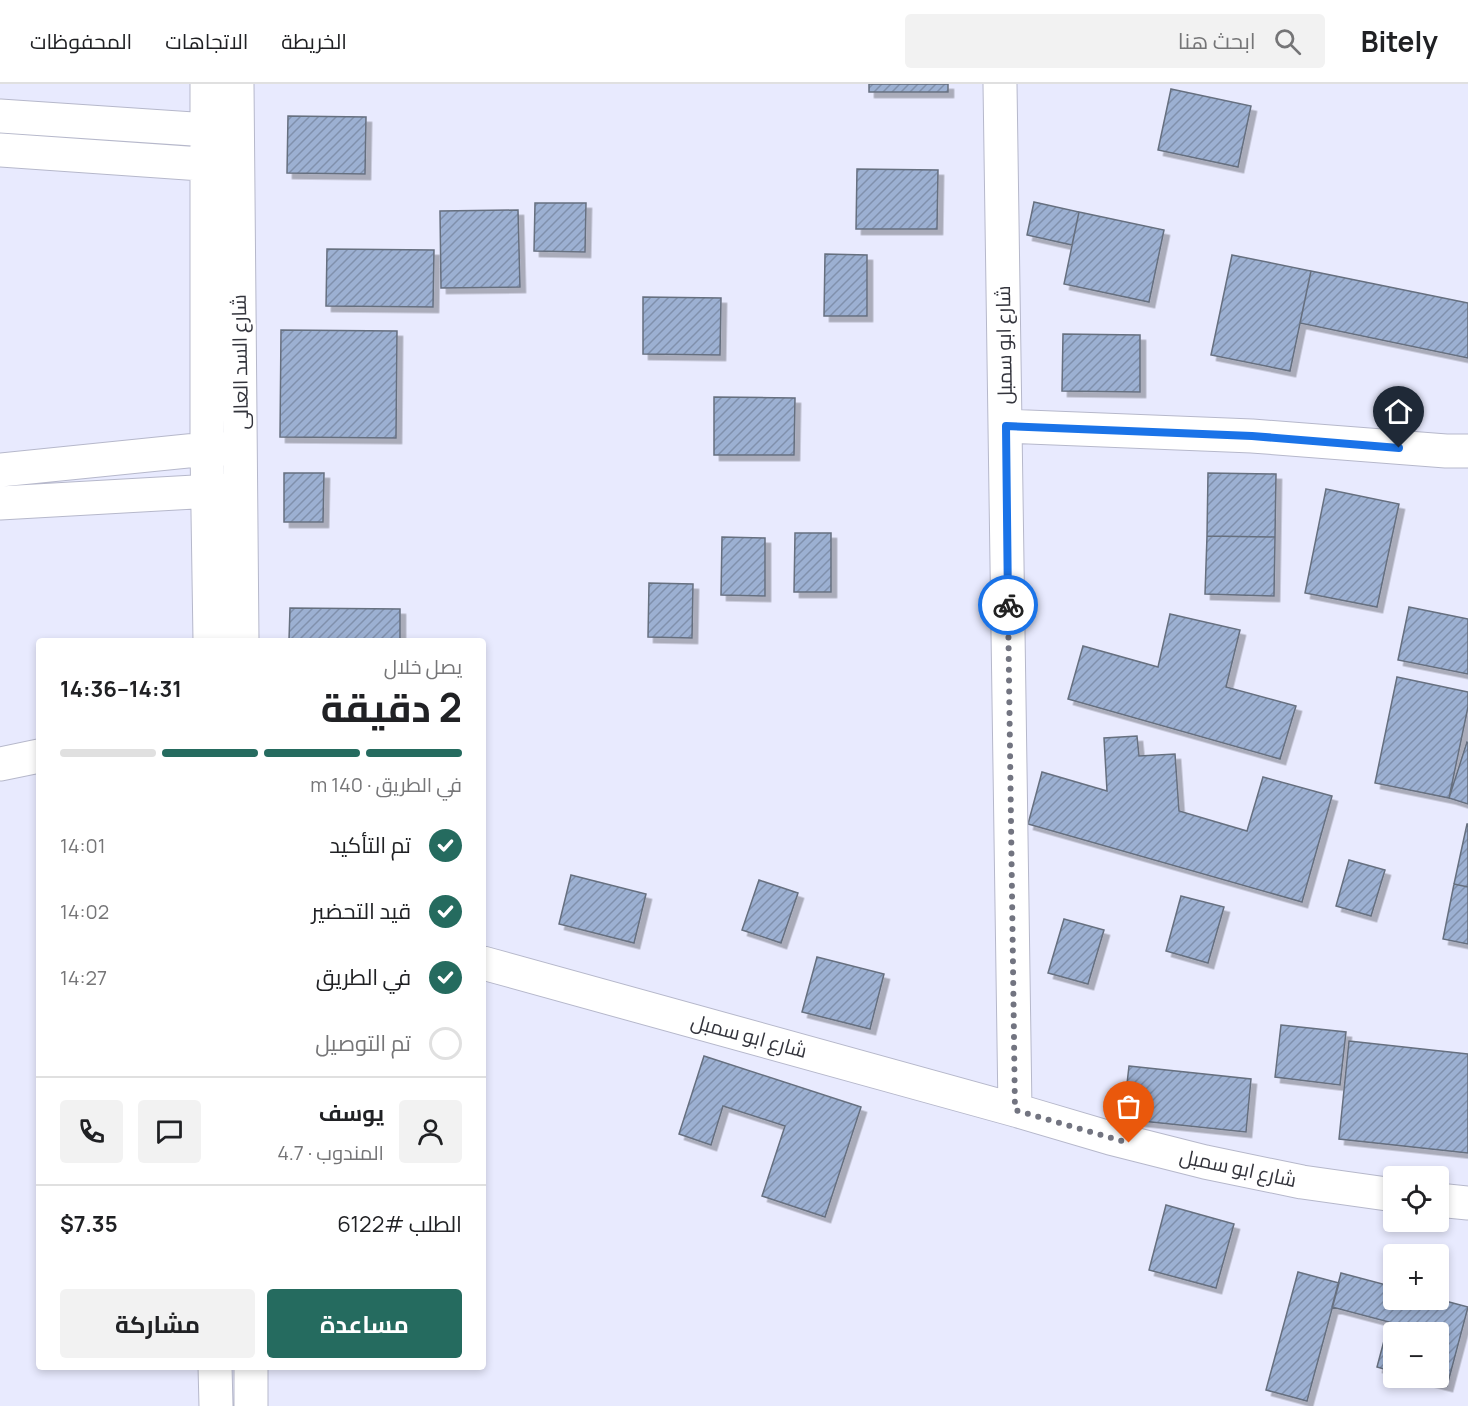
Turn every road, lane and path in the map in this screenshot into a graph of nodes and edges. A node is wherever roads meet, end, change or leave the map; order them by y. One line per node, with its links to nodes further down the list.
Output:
1 (207, 84): 5 (street)
2 (237, 84): 5 (street)
3 (1000, 84): 8 (street, شارع ابو سمبل)
4 (0, 116): 5 (street)
5 (222, 130): 7 (street)
6 (0, 150): 7 (street)
7 (223, 166): 9 (street); 10 (street, شارع السد العالى)
8 (1006, 426): 11 (street); 21 (street, شارع ابو سمبل)
9 (207, 449): 10 (street); 12 (street); 14 (street)
10 (241, 449): 13 (street, شارع السد العالى)
11 (1468, 451)
12 (0, 470)
13 (241, 490): 14 (street); 17 (street, شارع السد العالى)
14 (207, 492): 15 (street); 16 (street)
15 (0, 503)
16 (210, 638)
17 (242, 638)
18 (36, 757): 19 (street)
19 (0, 764)
20 (486, 964): 21 (street, شارع ابو سمبل)
21 (1015, 1110): 22 (street, شارع ابو سمبل)
22 (1383, 1193)
23 (1449, 1201): 24 (street)
24 (1468, 1203)
25 (215, 1370): 27 (street)
26 (250, 1370): 28 (street)
27 (216, 1406)
28 (251, 1406)

